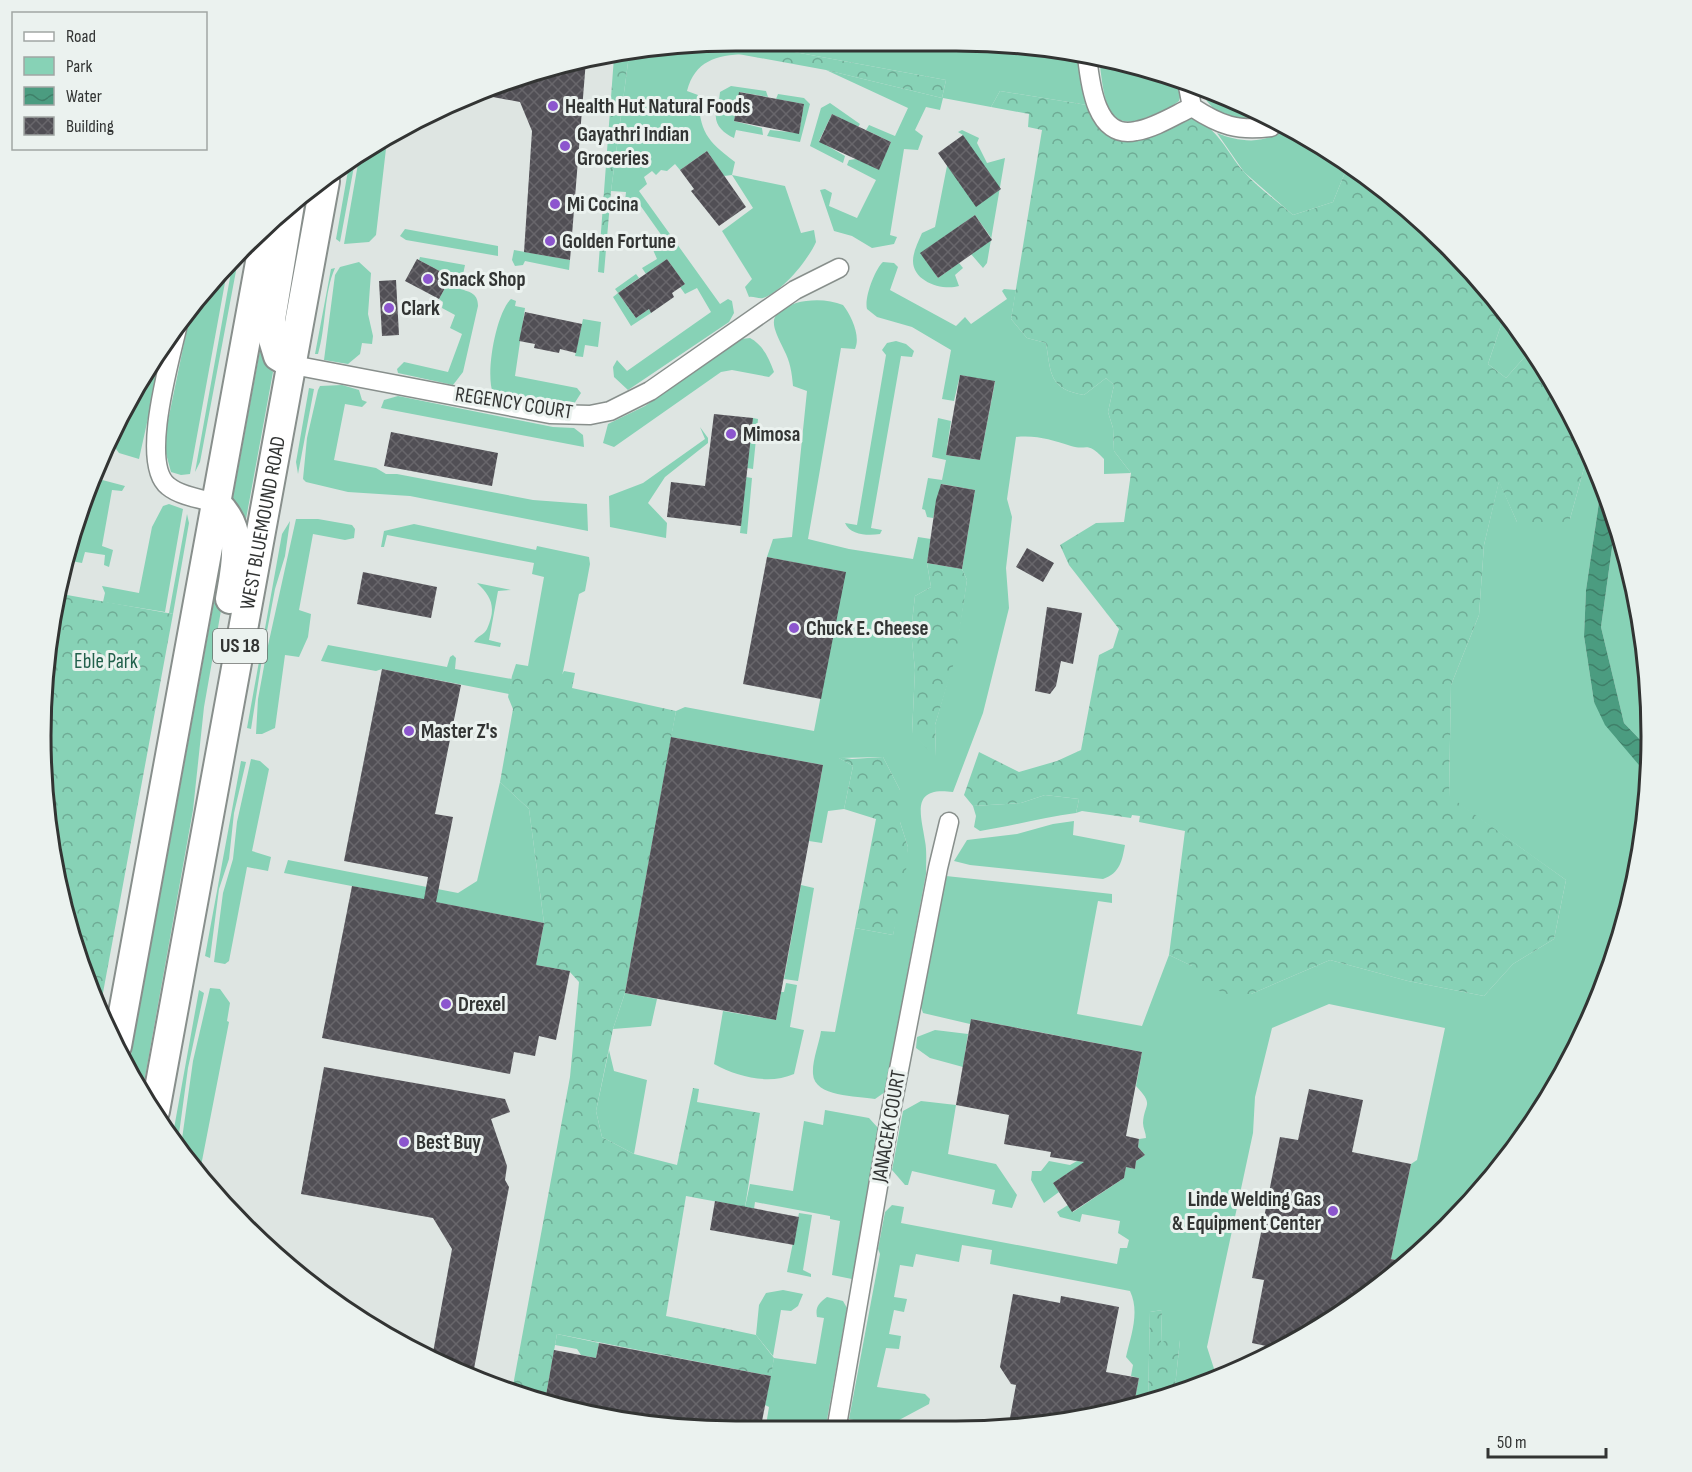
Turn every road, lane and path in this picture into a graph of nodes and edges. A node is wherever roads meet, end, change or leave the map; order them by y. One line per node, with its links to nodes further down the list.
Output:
1 (1089, 64): 3 (street)
2 (1189, 92): 3 (street)
3 (1192, 107): 4 (street)
4 (1269, 127)
5 (322, 191): 10 (main road, WEST BLUEMOUND ROAD / US 18)
6 (288, 218): 10 (main road)
7 (264, 240): 11 (main road, US 18)
8 (839, 268): 10 (street, REGENCY COURT)
9 (174, 345): 11 (street)
10 (293, 365): 12 (main road, WEST BLUEMOUND ROAD / US 18)
11 (216, 503): 12 (main road); 14 (main road, US 18)
12 (209, 813): 15 (main road, WEST BLUEMOUND ROAD / US 18)
13 (949, 822): 16 (street, JANACEK COURT)
14 (119, 1033)
15 (157, 1102)
16 (838, 1421)

